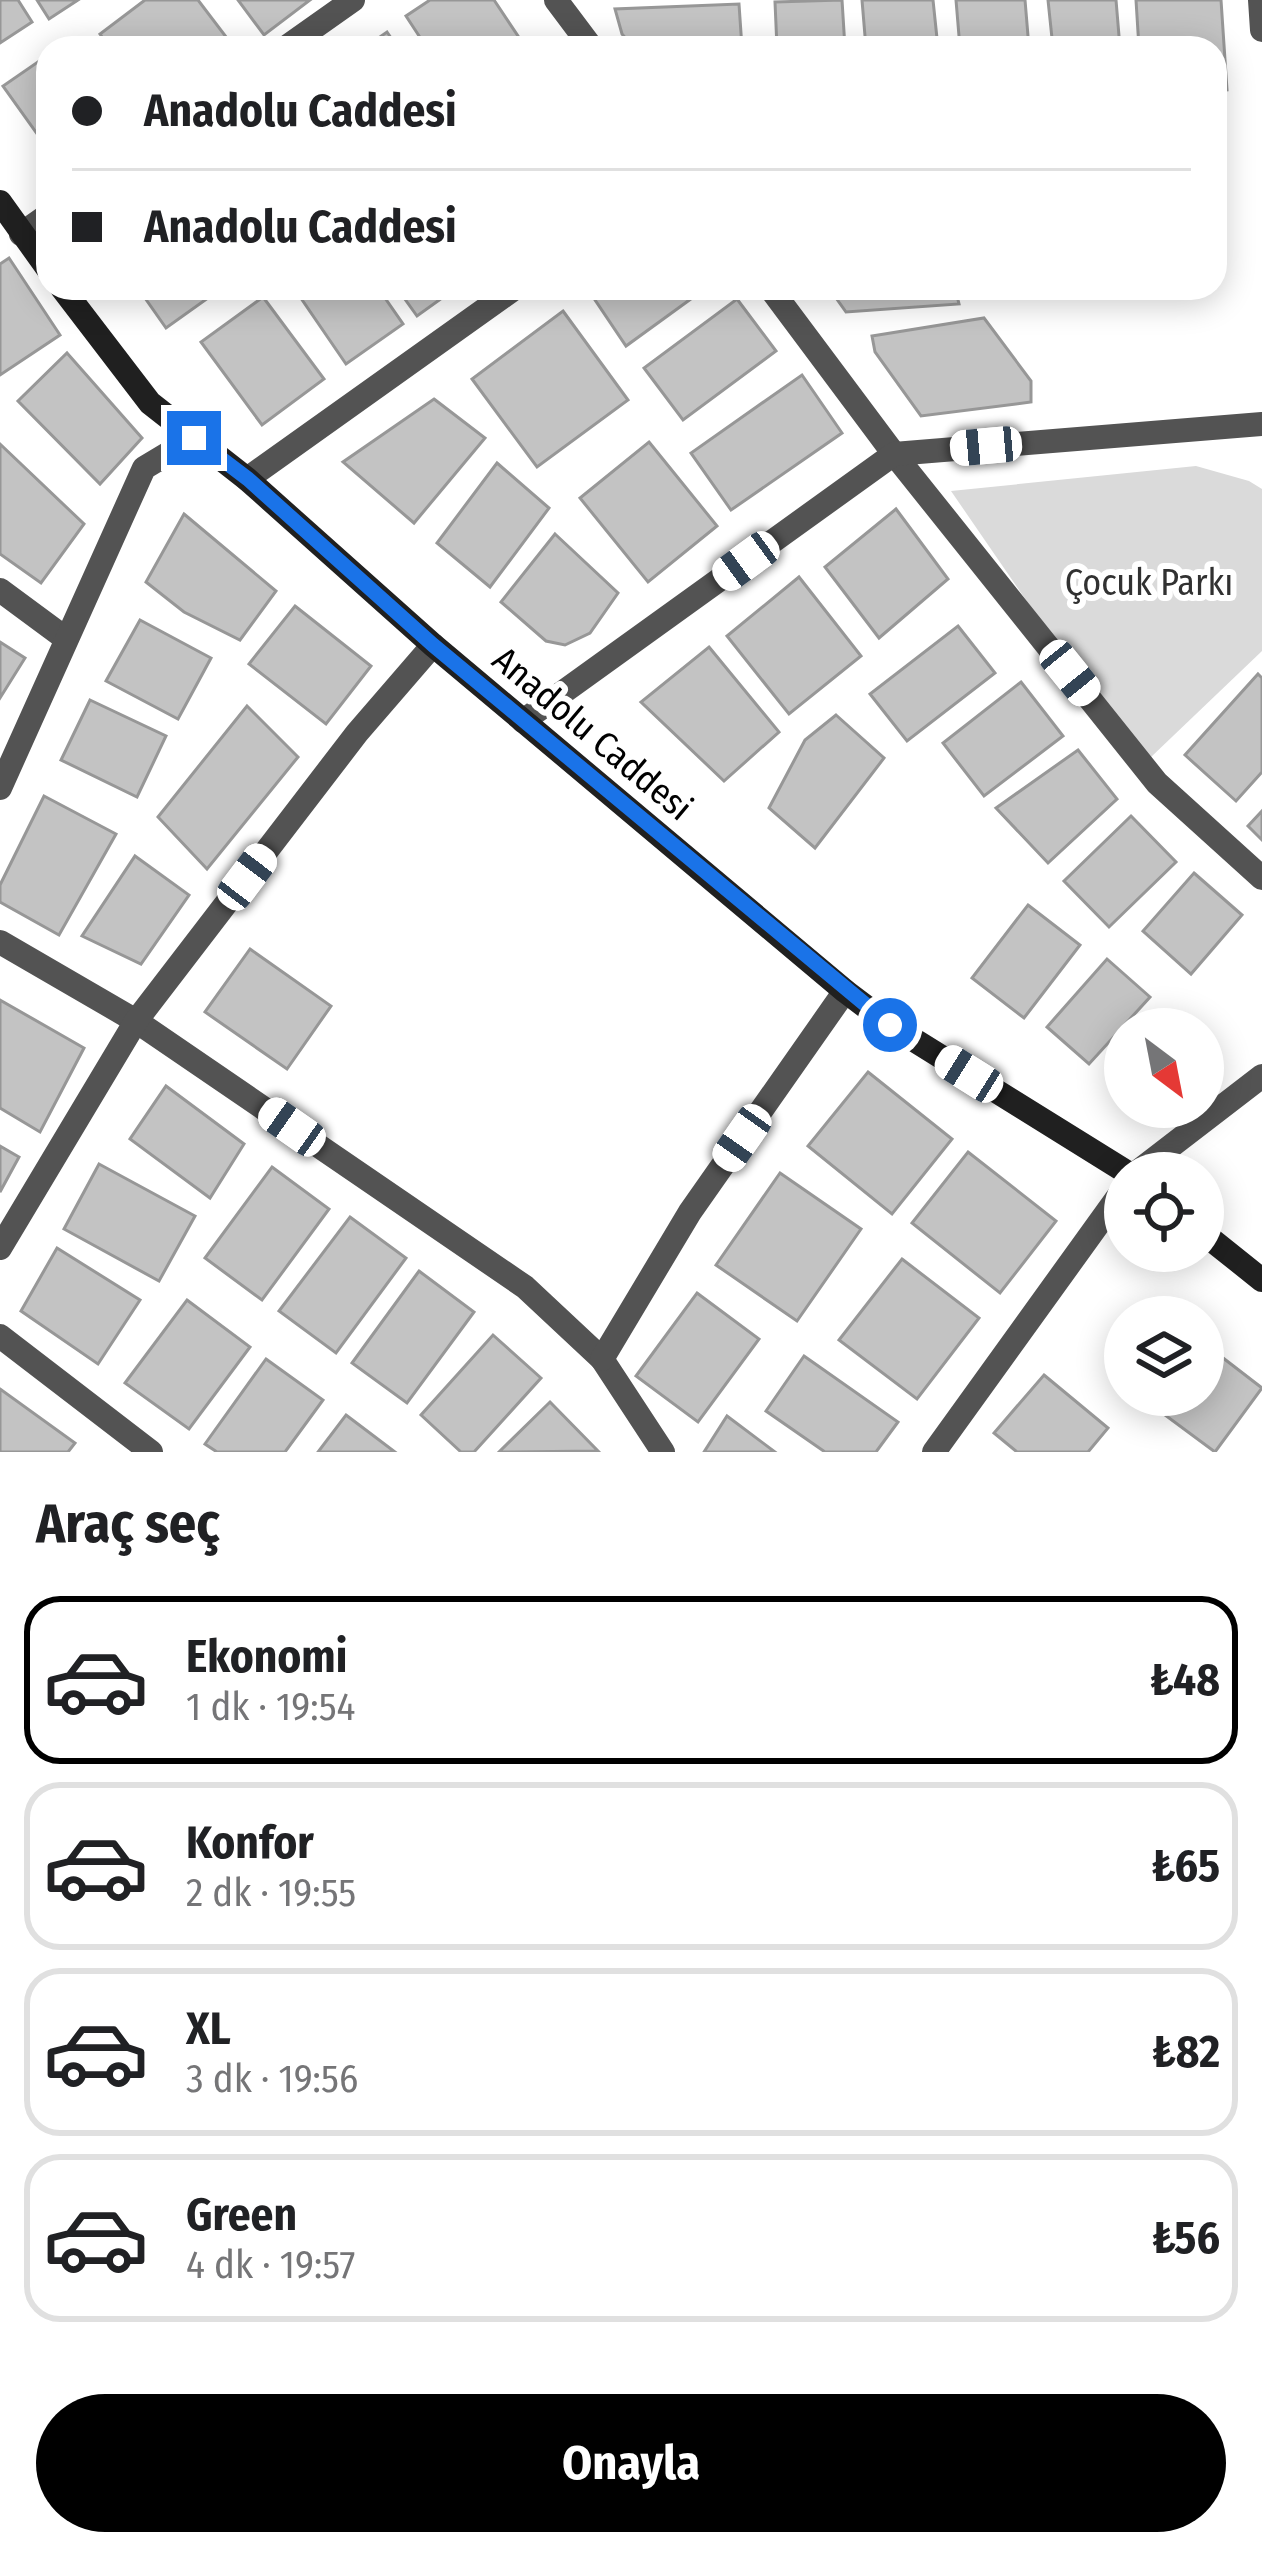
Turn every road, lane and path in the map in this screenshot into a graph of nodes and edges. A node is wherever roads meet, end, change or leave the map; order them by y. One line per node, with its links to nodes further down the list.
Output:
1 (353, 0): 5 (street)
2 (556, 0): 6 (street)
3 (1260, 0): 4 (street)
4 (1262, 30)
5 (302, 36)
6 (583, 36)
7 (0, 202): 9 (street)
8 (36, 223): 9 (street)
9 (21, 234): 10 (street)
10 (36, 253)
11 (71, 300): 15 (street, Anadolu Caddesi)
12 (498, 300): 17 (street)
13 (779, 300): 16 (street)
14 (1262, 422): 16 (street)
15 (194, 438): 17 (street, Anadolu Caddesi); 19 (street)
16 (894, 454): 21 (street); 23 (street)
17 (248, 479): 20 (street, Anadolu Caddesi)
18 (0, 590): 19 (street)
19 (65, 638): 22 (street)
20 (433, 645): 21 (street, Anadolu Caddesi); 26 (street)
21 (523, 721): 25 (street, Anadolu Caddesi)
22 (0, 788)
23 (1262, 878)
24 (0, 942): 26 (street)
25 (845, 992): 29 (street, Anadolu Caddesi); 35 (street)
26 (136, 1021): 31 (street); 35 (street)
27 (1262, 1076): 28 (street)
28 (1160, 1152)
29 (1104, 1156)
30 (1104, 1217): 36 (street)
31 (0, 1248)
32 (1224, 1250): 33 (street)
33 (1262, 1280)
34 (0, 1336): 37 (street)
35 (602, 1359): 38 (street)
36 (946, 1447)
37 (152, 1452)
38 (663, 1452)

